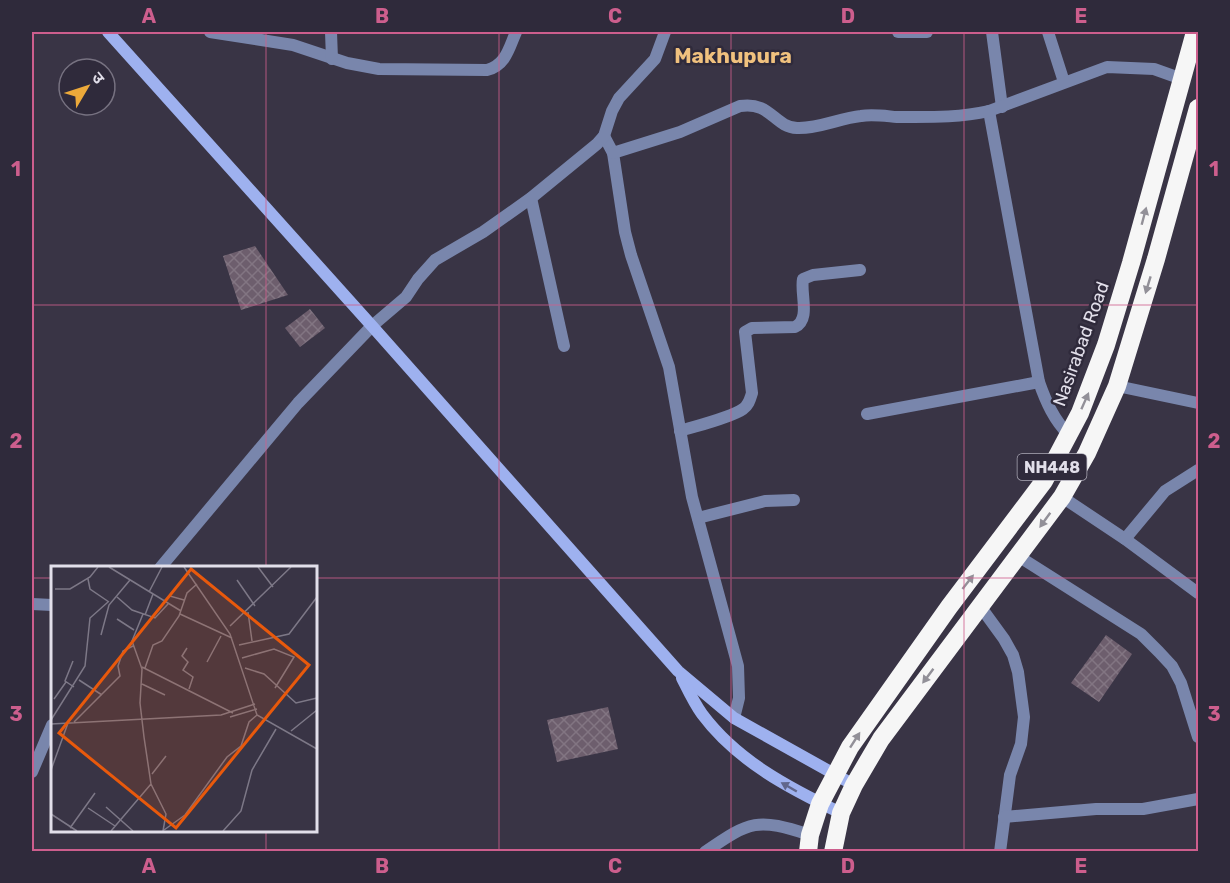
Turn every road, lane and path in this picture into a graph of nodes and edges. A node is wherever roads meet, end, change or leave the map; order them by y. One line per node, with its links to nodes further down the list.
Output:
1 (108, 32): 21 (main road)
2 (210, 32): 11 (street)
3 (331, 32): 11 (street)
4 (516, 32): 11 (street)
5 (665, 32): 17 (street)
6 (898, 32): 7 (street)
7 (927, 32)
8 (992, 32): 14 (street)
9 (1048, 32): 13 (street)
10 (1195, 32): 12 (highway, Nasirabad Road / NH448)
11 (332, 59)
12 (1182, 79): 13 (street); 28 (highway, Nasirabad Road / NH448, one-way to 12)
13 (1064, 82): 14 (street)
14 (1002, 107): 16 (street)
15 (1198, 108): 24 (highway, NH448, one-way to 24)
16 (989, 111): 18 (street); 23 (street)
17 (604, 136): 18 (street); 19 (street)
18 (613, 153): 27 (street)
19 (531, 198): 21 (street); 22 (street)
20 (860, 270): 27 (street)
21 (372, 326): 35 (street); 40 (main road)
22 (564, 346)
23 (1039, 382): 26 (street); 28 (street)
24 (1117, 386): 25 (street); 30 (highway, NH448)
25 (1198, 403)
26 (867, 414)
27 (680, 431): 32 (street)
28 (1069, 435): 45 (highway, Nasirabad Road / NH448, one-way to 28)
29 (1198, 470): 33 (street)
30 (1062, 497): 33 (street); 34 (highway, NH448, one-way to 34)
31 (794, 500): 32 (street)
32 (698, 518): 41 (street)
33 (1125, 539): 36 (street)
34 (1018, 556): 39 (highway, NH448); 43 (street)
35 (162, 566)
36 (1198, 594)
37 (32, 604): 38 (street)
38 (51, 605)
39 (980, 606): 46 (highway, NH448, one-way to 46); 50 (street)
40 (678, 671): 41 (main road); 48 (main road, one-way to 40)
41 (734, 718): 45 (main road)
42 (51, 727): 44 (street)
43 (1198, 737)
44 (32, 772)
45 (835, 775): 46 (main road); 48 (highway, Nasirabad Road / NH448)
46 (854, 785): 49 (highway, NH448)
47 (1198, 799): 50 (street)
48 (820, 804): 49 (main road); 51 (highway, Nasirabad Road / NH448)
49 (841, 813): 53 (highway, NH448)
50 (1004, 817): 54 (street)
51 (809, 844): 52 (street)
52 (705, 852)
53 (833, 852)
54 (1000, 852)

